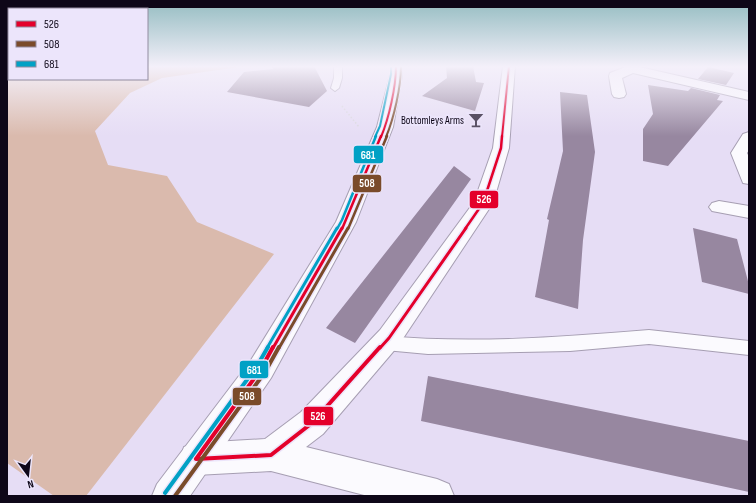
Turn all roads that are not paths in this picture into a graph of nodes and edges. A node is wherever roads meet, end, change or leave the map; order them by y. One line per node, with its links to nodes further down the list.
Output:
1 (393, 89): 14 (main road)
2 (507, 89): 11 (main road)
3 (618, 89): 5 (main road)
4 (729, 89): 6 (main road)
5 (619, 94)
6 (749, 96)
7 (749, 137): 8 (main road)
8 (749, 179)
9 (719, 207): 10 (main road)
10 (749, 212)
11 (385, 344): 12 (lane); 13 (main road)
12 (749, 348)
13 (271, 456): 14 (main road); 16 (main road)
14 (196, 459): 15 (main road)
15 (169, 496)
16 (437, 496)

